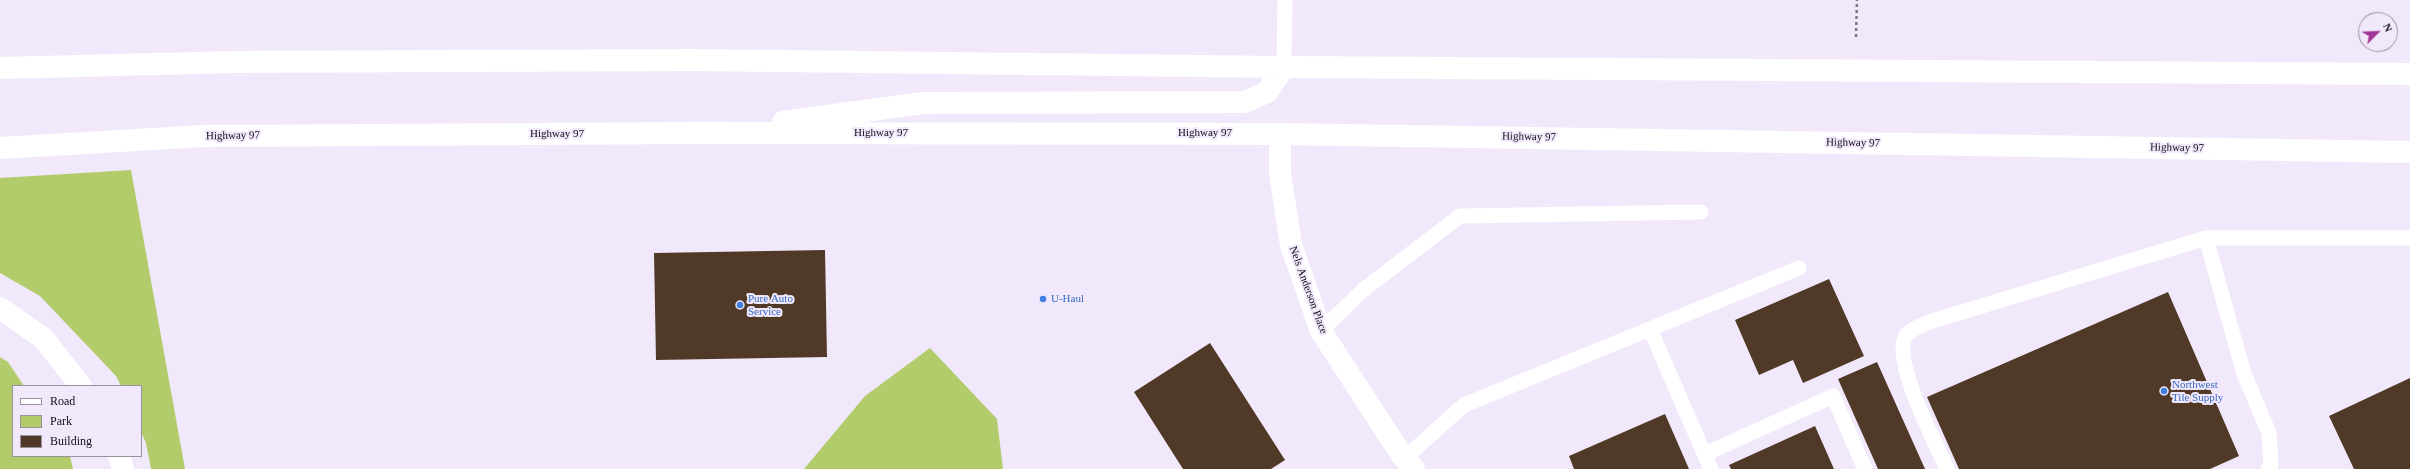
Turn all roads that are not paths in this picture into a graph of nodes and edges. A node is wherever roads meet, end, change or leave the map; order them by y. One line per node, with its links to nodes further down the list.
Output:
1 (1284, 0): 2 (lane)
2 (1284, 67): 3 (main road); 4 (main road); 5 (main road)
3 (0, 68)
4 (2410, 74)
5 (701, 133): 6 (main road, Highway 97); 7 (main road, Highway 97)
6 (1280, 134): 8 (main road, Highway 97); 15 (main road, Nels Anderson Place)
7 (0, 148)
8 (2410, 152)
9 (1701, 212): 15 (lane)
10 (2206, 238): 11 (lane); 23 (lane); 24 (lane)
11 (2410, 238)
12 (1799, 268): 14 (lane)
13 (0, 308): 16 (main road)
14 (1650, 329): 17 (lane); 19 (lane)
15 (1321, 331): 19 (main road, Nels Anderson Place)
16 (80, 385)
17 (1705, 454): 21 (lane); 22 (lane)
18 (119, 457): 20 (main road)
19 (1409, 463)
20 (123, 469)
21 (1711, 469)
22 (1865, 469)
23 (1947, 469)
24 (2268, 469)

